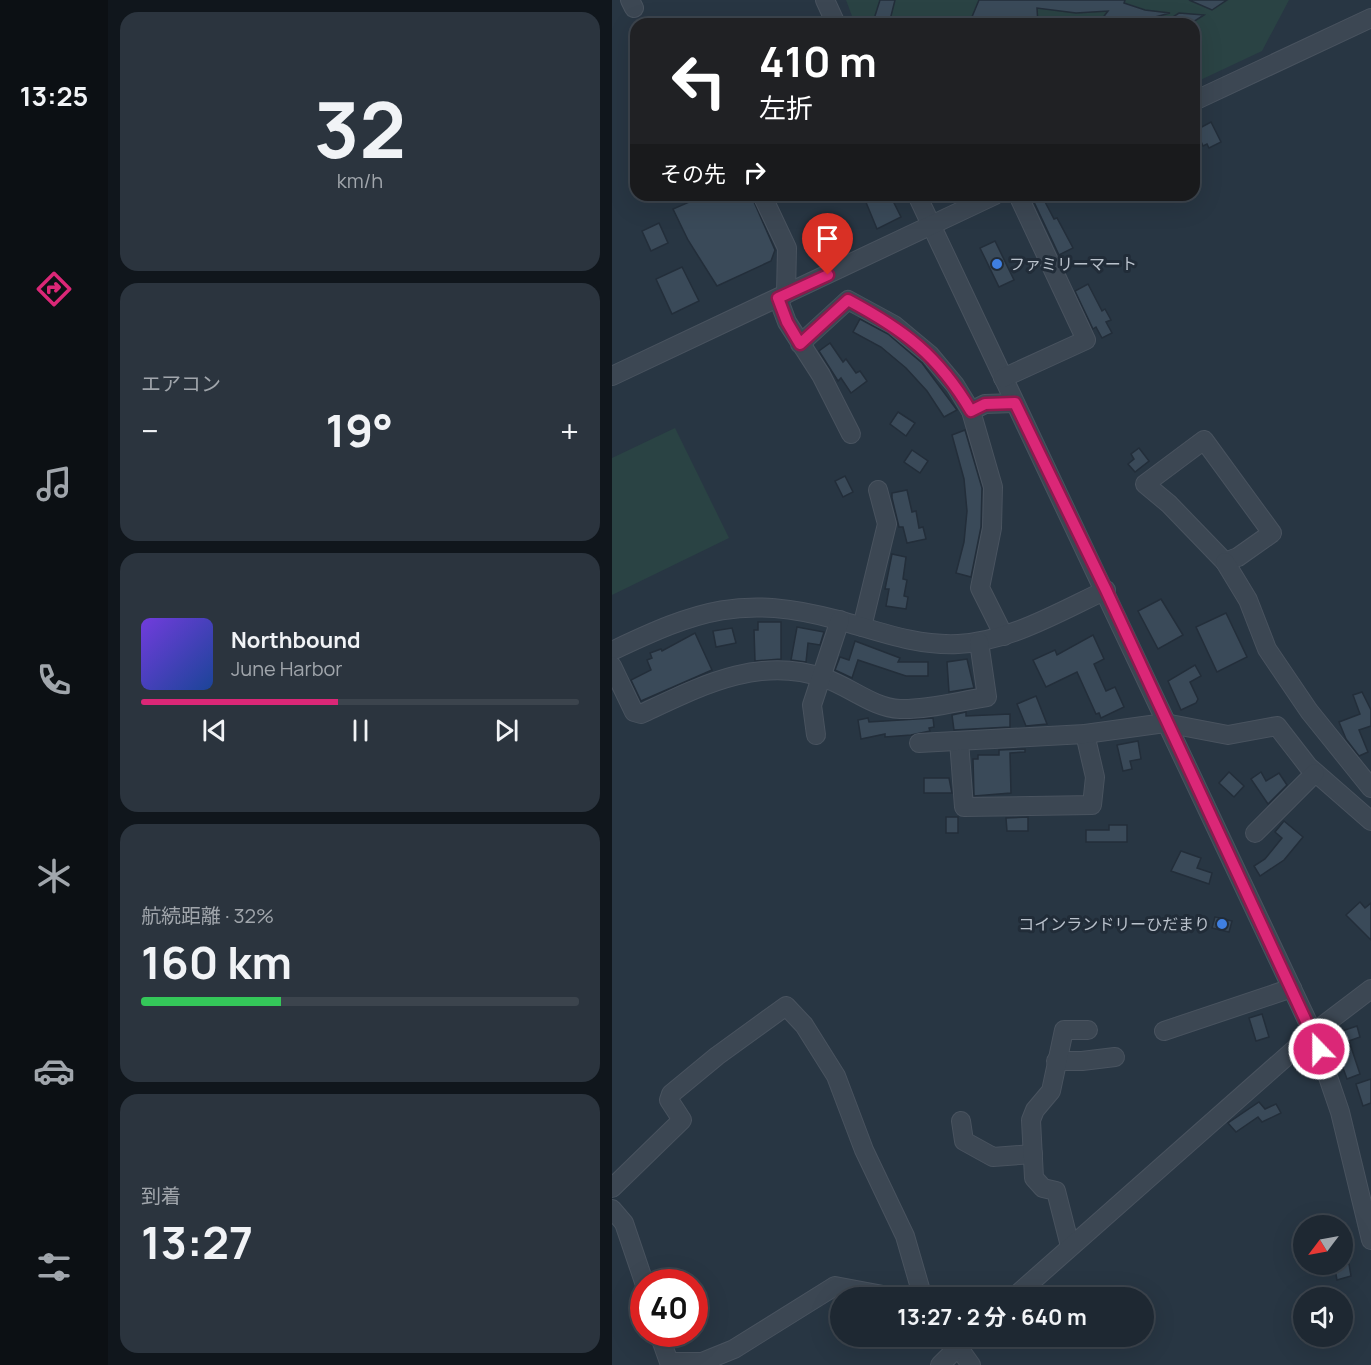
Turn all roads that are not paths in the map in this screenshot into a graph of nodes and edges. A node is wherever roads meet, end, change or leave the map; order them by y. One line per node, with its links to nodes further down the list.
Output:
1 (825, 0): 2 (street)
2 (833, 18)
3 (1371, 18): 4 (street)
4 (1200, 98)
5 (765, 201): 10 (street)
6 (920, 201): 9 (street)
7 (982, 201): 9 (street)
8 (1021, 201): 13 (street)
9 (932, 225): 10 (street); 13 (street)
10 (782, 296): 11 (street); 12 (street)
11 (800, 344): 15 (street); 16 (street)
12 (612, 376)
13 (1003, 378): 14 (street)
14 (1015, 403): 15 (street); 19 (street)
15 (971, 411): 22 (street)
16 (851, 434)
17 (878, 490): 21 (street)
18 (1225, 562): 18 (street); 33 (street)
19 (1106, 590): 22 (street); 27 (street)
20 (840, 621): 21 (street); 24 (street); 26 (street)
21 (862, 627): 23 (street)
22 (1004, 636): 23 (street)
23 (979, 642): 26 (street)
24 (612, 651)
25 (612, 666): 26 (street)
26 (821, 677): 29 (street)
27 (1165, 723): 28 (street); 32 (street); 36 (street)
28 (1085, 734): 30 (street); 30 (street)
29 (816, 735)
30 (959, 741): 31 (street)
31 (919, 743)
32 (1315, 773): 34 (street); 35 (street)
33 (1371, 788)
34 (1371, 821)
35 (1255, 833)
36 (1292, 988): 39 (street); 40 (street)
37 (1371, 989): 40 (street)
38 (1088, 1030): 42 (street)
39 (1164, 1030)
40 (1313, 1033): 47 (street); 48 (street)
41 (1115, 1057): 42 (street)
42 (1056, 1061): 44 (street)
43 (961, 1121): 44 (street)
44 (1033, 1154): 48 (street)
45 (612, 1188): 50 (street)
46 (612, 1209): 49 (street)
47 (1371, 1240)
48 (1070, 1246): 51 (street)
49 (640, 1269)
50 (920, 1287)
51 (1025, 1287)
52 (830, 1289): 53 (street)
53 (664, 1347)
54 (954, 1347): 56 (street)
55 (963, 1347): 57 (street)
56 (939, 1365)
57 (971, 1365)

